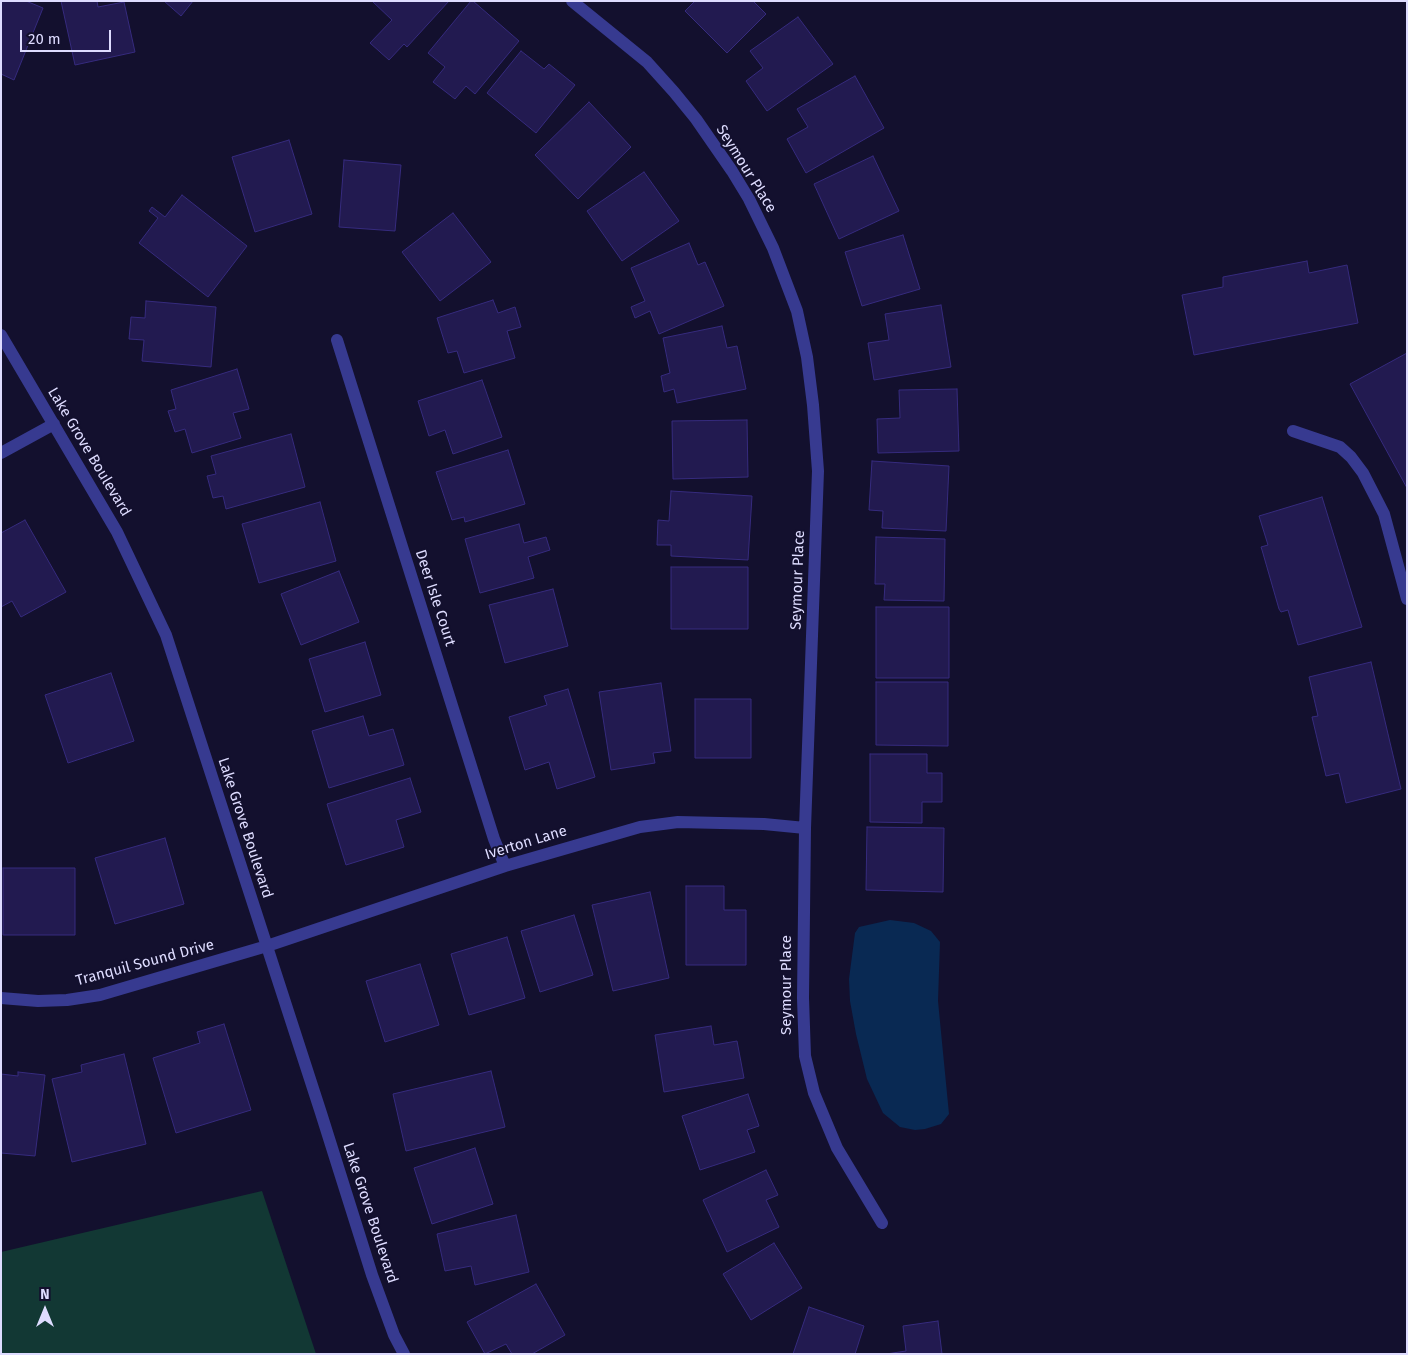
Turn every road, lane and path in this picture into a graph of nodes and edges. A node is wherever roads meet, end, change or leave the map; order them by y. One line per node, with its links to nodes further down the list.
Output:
1 (572, 1): 8 (street, Seymour Place)
2 (1, 335): 4 (street, Lake Grove Boulevard)
3 (337, 340): 9 (street, Deer Isle Court)
4 (54, 424): 6 (street); 10 (street, Lake Grove Boulevard)
5 (1293, 431): 7 (street)
6 (1, 453)
7 (1407, 599)
8 (805, 828): 9 (street, Iverton Lane); 12 (street, Seymour Place)
9 (505, 866): 10 (street, Iverton Lane)
10 (266, 946): 11 (street, Tranquil Sound Drive); 13 (street, Lake Grove Boulevard)
11 (1, 998)
12 (882, 1223)
13 (404, 1354)

